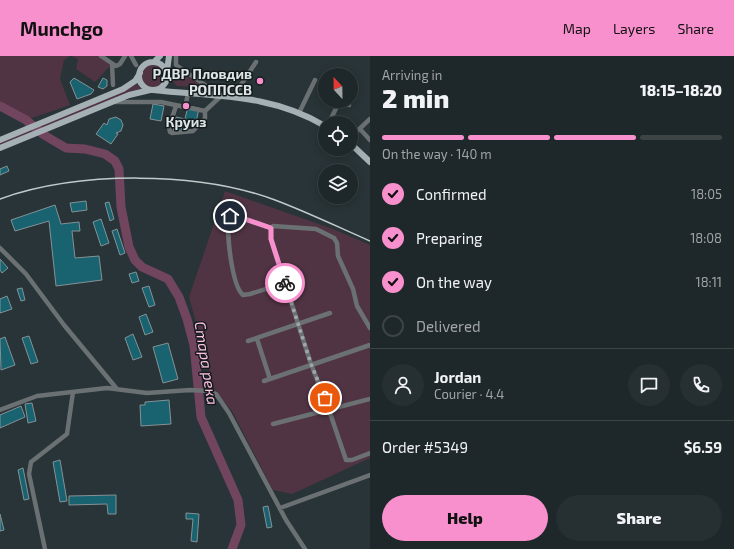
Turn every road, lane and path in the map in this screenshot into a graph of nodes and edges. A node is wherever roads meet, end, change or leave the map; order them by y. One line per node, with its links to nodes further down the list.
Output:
1 (101, 56): 9 (street)
2 (125, 56): 9 (street)
3 (131, 56): 10 (street)
4 (160, 56): 7 (main road)
5 (169, 56): 12 (main road)
6 (176, 56): 17 (street)
7 (154, 62): 11 (main road); 12 (main road)
8 (256, 62): 18 (street)
9 (112, 64): 14 (street)
10 (136, 65)
11 (140, 73): 15 (main road); 27 (main road)
12 (167, 74): 15 (main road); 16 (main road)
13 (315, 80): 23 (street)
14 (113, 85)
15 (151, 90): 16 (main road); 19 (main road)
16 (185, 94): 17 (main road); 21 (street)
17 (221, 96): 18 (main road); 22 (street)
18 (233, 97): 23 (main road)
19 (109, 103): 20 (street); 29 (main road)
20 (176, 106): 21 (street); 22 (street)
21 (185, 107): 22 (street)
22 (205, 111)
23 (299, 113): 25 (main road)
24 (370, 119): 26 (street)
25 (318, 122)
26 (360, 129): 28 (street)
27 (0, 140)
28 (370, 140)
29 (0, 148)
30 (358, 151): 31 (main road)
31 (370, 162)
32 (271, 228): 34 (street); 34 (street); 37 (street)
33 (0, 248): 44 (street)
34 (285, 283): 36 (street)
35 (330, 313): 36 (street)
36 (299, 324): 38 (street); 41 (street)
37 (370, 328)
38 (256, 339): 39 (street); 42 (street)
39 (248, 341)
40 (370, 345): 41 (street)
41 (311, 364): 42 (street); 48 (street)
42 (270, 379): 43 (street)
43 (264, 381)
44 (117, 389): 45 (street); 52 (street)
45 (73, 392): 47 (street); 53 (street)
46 (370, 398): 48 (street)
47 (0, 410)
48 (329, 410): 49 (street); 50 (street)
49 (274, 424)
50 (370, 453)
51 (370, 475): 52 (street)
52 (280, 508): 54 (street)
53 (45, 549)
54 (305, 549)

